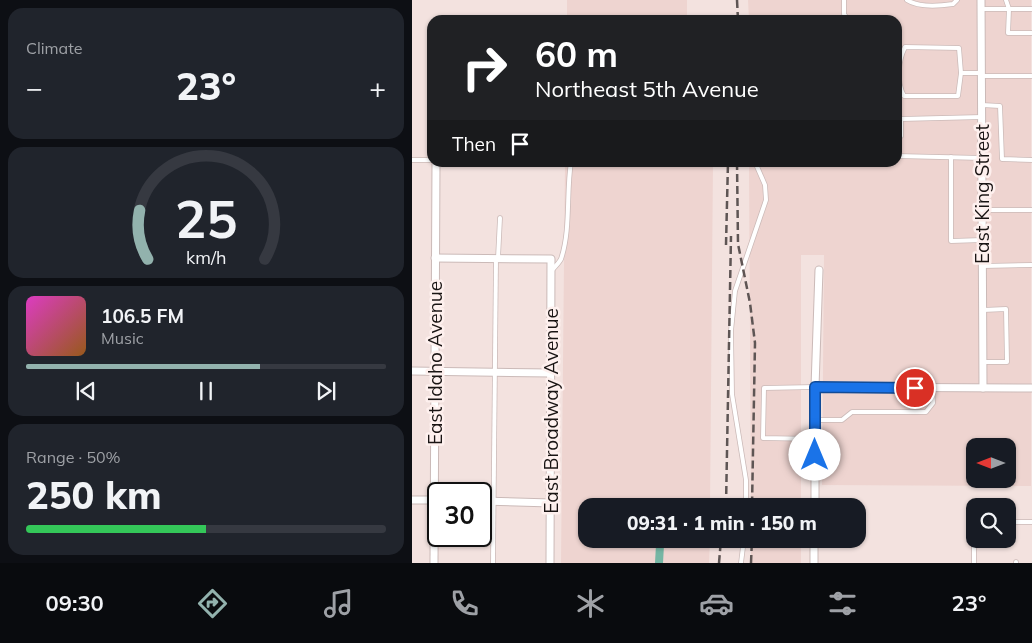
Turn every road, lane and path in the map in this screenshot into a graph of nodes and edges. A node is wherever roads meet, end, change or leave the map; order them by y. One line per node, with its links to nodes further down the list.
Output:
1 (844, 0): 9 (lane)
2 (907, 0): 3 (lane)
3 (957, 0)
4 (981, 0): 6 (street, East King Street)
5 (1006, 0): 7 (lane)
6 (981, 9): 7 (lane); 13 (street, East King Street)
7 (1008, 9): 8 (lane); 10 (lane)
8 (1032, 9)
9 (845, 15)
10 (1032, 33)
11 (902, 52): 12 (lane)
12 (961, 73): 13 (lane); 15 (lane)
13 (982, 75): 14 (lane); 16 (street, East King Street)
14 (1032, 76)
15 (902, 93)
16 (982, 106): 17 (street, East King Street); 24 (lane)
17 (982, 117): 18 (lane); 21 (street, East King Street)
18 (902, 119)
19 (902, 156): 20 (lane)
20 (951, 157): 21 (lane); 31 (lane)
21 (982, 158): 28 (street, East King Street)
22 (412, 160): 23 (lane)
23 (427, 160)
24 (1032, 160)
25 (436, 167): 32 (street, East Idaho Avenue)
26 (570, 167): 36 (lane)
27 (757, 167): 51 (lane)
28 (982, 210): 29 (lane); 31 (street, East King Street)
29 (1032, 210)
30 (500, 218): 33 (lane)
31 (983, 240): 34 (street, East King Street)
32 (435, 258): 33 (street); 41 (street, East Idaho Avenue)
33 (497, 258): 36 (street, East Broadway Avenue); 42 (lane)
34 (983, 266): 35 (lane); 38 (street, East King Street)
35 (1032, 266)
36 (551, 270): 43 (street, East Broadway Avenue)
37 (819, 270): 44 (street)
38 (983, 310): 39 (street, East King Street); 39 (lane)
39 (983, 362): 46 (street, East King Street)
40 (412, 371): 41 (street)
41 (435, 371): 42 (street); 50 (street, East Idaho Avenue)
42 (495, 372): 43 (street); 55 (lane)
43 (551, 373): 56 (street, East Broadway Avenue)
44 (815, 387): 45 (street); 48 (street); 49 (lane)
45 (932, 388): 46 (street); 48 (lane)
46 (983, 388): 47 (street)
47 (1032, 388)
48 (815, 420): 49 (street)
49 (815, 439): 52 (street)
50 (436, 482)
51 (746, 498)
52 (815, 498)
53 (412, 500): 54 (street)
54 (427, 500)
55 (494, 501): 56 (street); 64 (lane)
56 (550, 503): 65 (street, East Broadway Avenue)
57 (1016, 522): 58 (lane)
58 (1032, 522)
59 (435, 547): 63 (street, East Idaho Avenue)
60 (743, 548): 66 (lane)
61 (814, 548): 67 (street)
62 (974, 548): 68 (lane)
63 (434, 563)
64 (493, 563)
65 (550, 563)
66 (741, 563)
67 (814, 563)
68 (974, 563)

